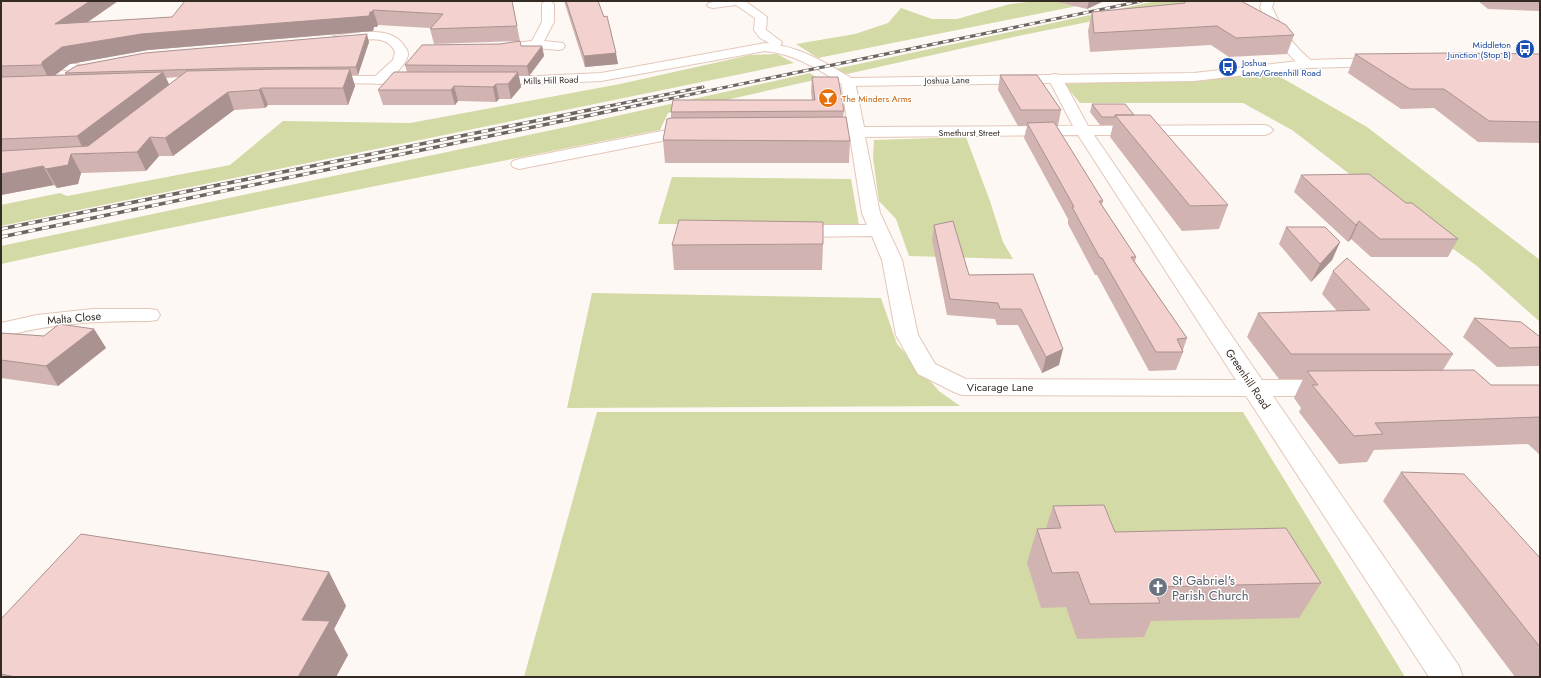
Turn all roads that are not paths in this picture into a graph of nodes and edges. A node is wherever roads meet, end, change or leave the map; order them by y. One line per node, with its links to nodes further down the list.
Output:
1 (738, 1): 4 (street); 8 (street)
2 (1268, 1): 13 (street)
3 (548, 4): 6 (street)
4 (713, 5)
5 (327, 40): 11 (street)
6 (536, 44): 7 (street); 10 (street)
7 (558, 46)
8 (774, 48): 18 (street, Mills Hill Road); 19 (street)
9 (417, 50): 11 (street)
10 (482, 50)
11 (401, 51): 16 (street)
12 (1393, 62): 13 (street, Joshua Lane)
13 (1307, 64): 14 (street, Joshua Lane)
14 (1056, 78): 19 (street, Joshua Lane); 21 (street, Greenhill Road)
15 (310, 80): 16 (street)
16 (378, 80): 17 (street)
17 (431, 80)
18 (477, 80)
19 (848, 82): 23 (street, Vicarage Lane)
20 (1265, 130): 21 (street, Smethurst Street)
21 (1083, 131): 23 (street, Smethurst Street); 31 (street, Greenhill Road)
22 (824, 132): 23 (street, Smethurst Street)
23 (856, 132): 27 (street, Vicarage Lane)
24 (704, 133): 25 (street)
25 (519, 164)
26 (775, 230): 27 (street)
27 (878, 230): 31 (street, Vicarage Lane)
28 (149, 315): 29 (street, Malta Close)
29 (1, 330)
30 (1348, 388): 31 (street, Vicarage Lane)
31 (1255, 389): 32 (street, Greenhill Road)
32 (1447, 677)

